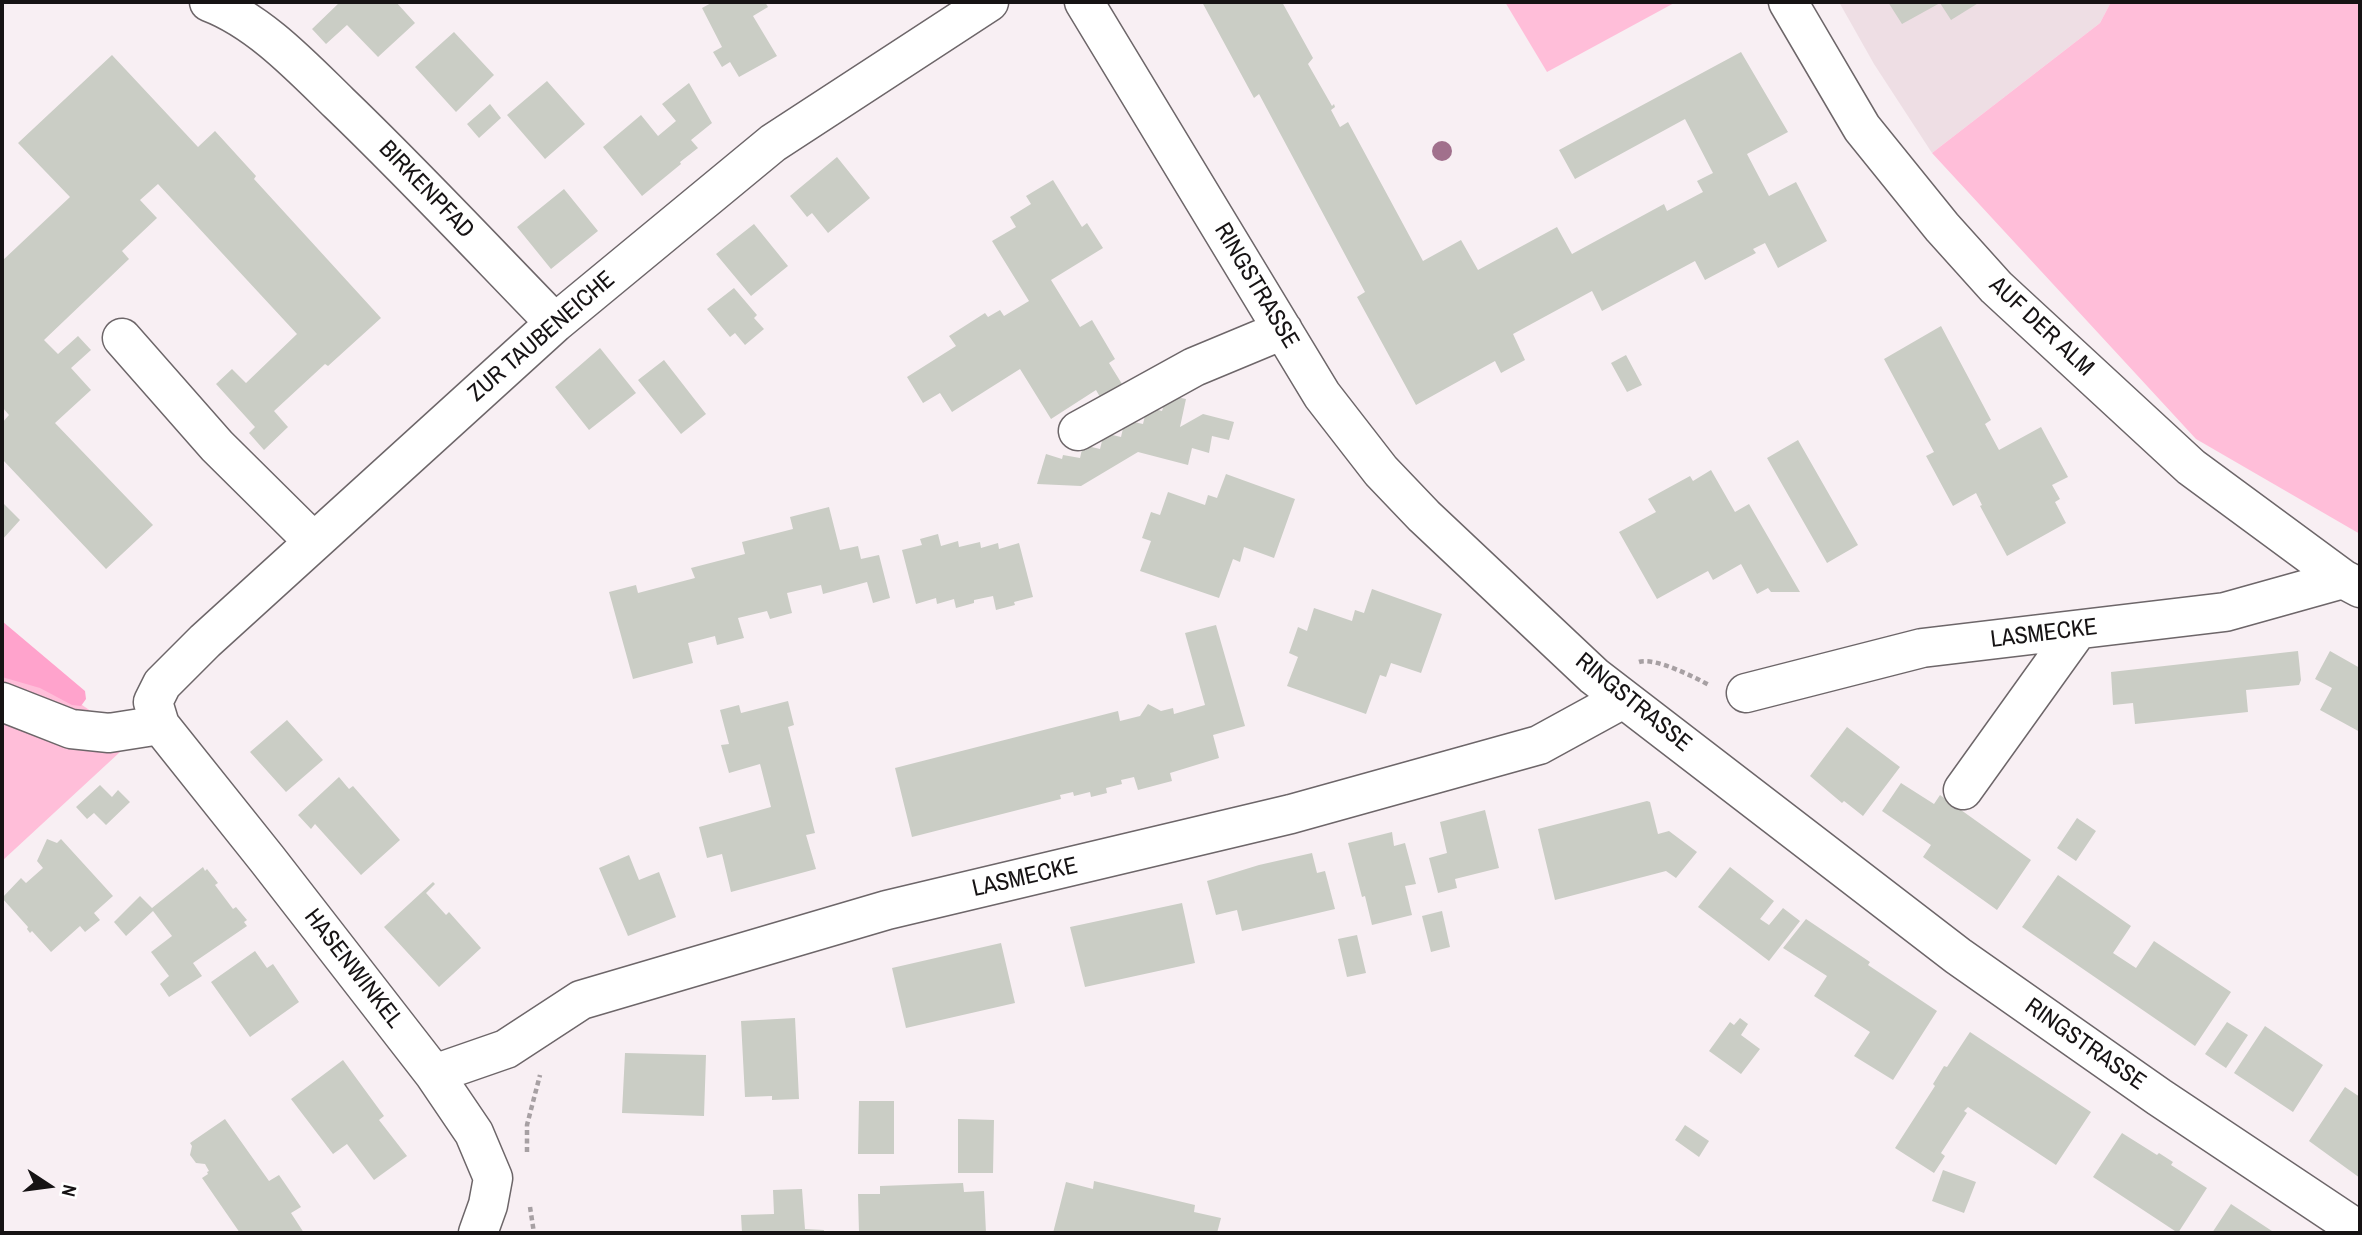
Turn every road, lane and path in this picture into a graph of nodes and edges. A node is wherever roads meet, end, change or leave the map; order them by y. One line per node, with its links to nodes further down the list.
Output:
1 (209, 2): 5 (street, BIRKENPFAD)
2 (989, 2): 5 (street, ZUR TAUBENEICHE)
3 (1084, 2): 6 (street, RINGSTRASSE)
4 (1788, 2): 10 (street, AUF DER ALM)
5 (555, 323): 9 (street, ZUR TAUBENEICHE)
6 (1283, 330): 8 (street); 12 (street, RINGSTRASSE)
7 (122, 338): 9 (street)
8 (1078, 432)
9 (314, 542): 15 (street, ZUR TAUBENEICHE)
10 (2352, 584): 11 (street, LASMECKE)
11 (2077, 631): 13 (street, LASMECKE); 16 (street)
12 (1609, 687): 13 (path); 18 (street, LASMECKE); 20 (street, RINGSTRASSE)
13 (1746, 693)
14 (2, 702): 15 (street)
15 (160, 725): 18 (street, HASENWINKEL)
16 (1963, 790)
17 (542, 1069): 19 (path)
18 (434, 1074): 21 (street, HASENWINKEL)
19 (527, 1165)
20 (2360, 1231)
21 (478, 1233)

